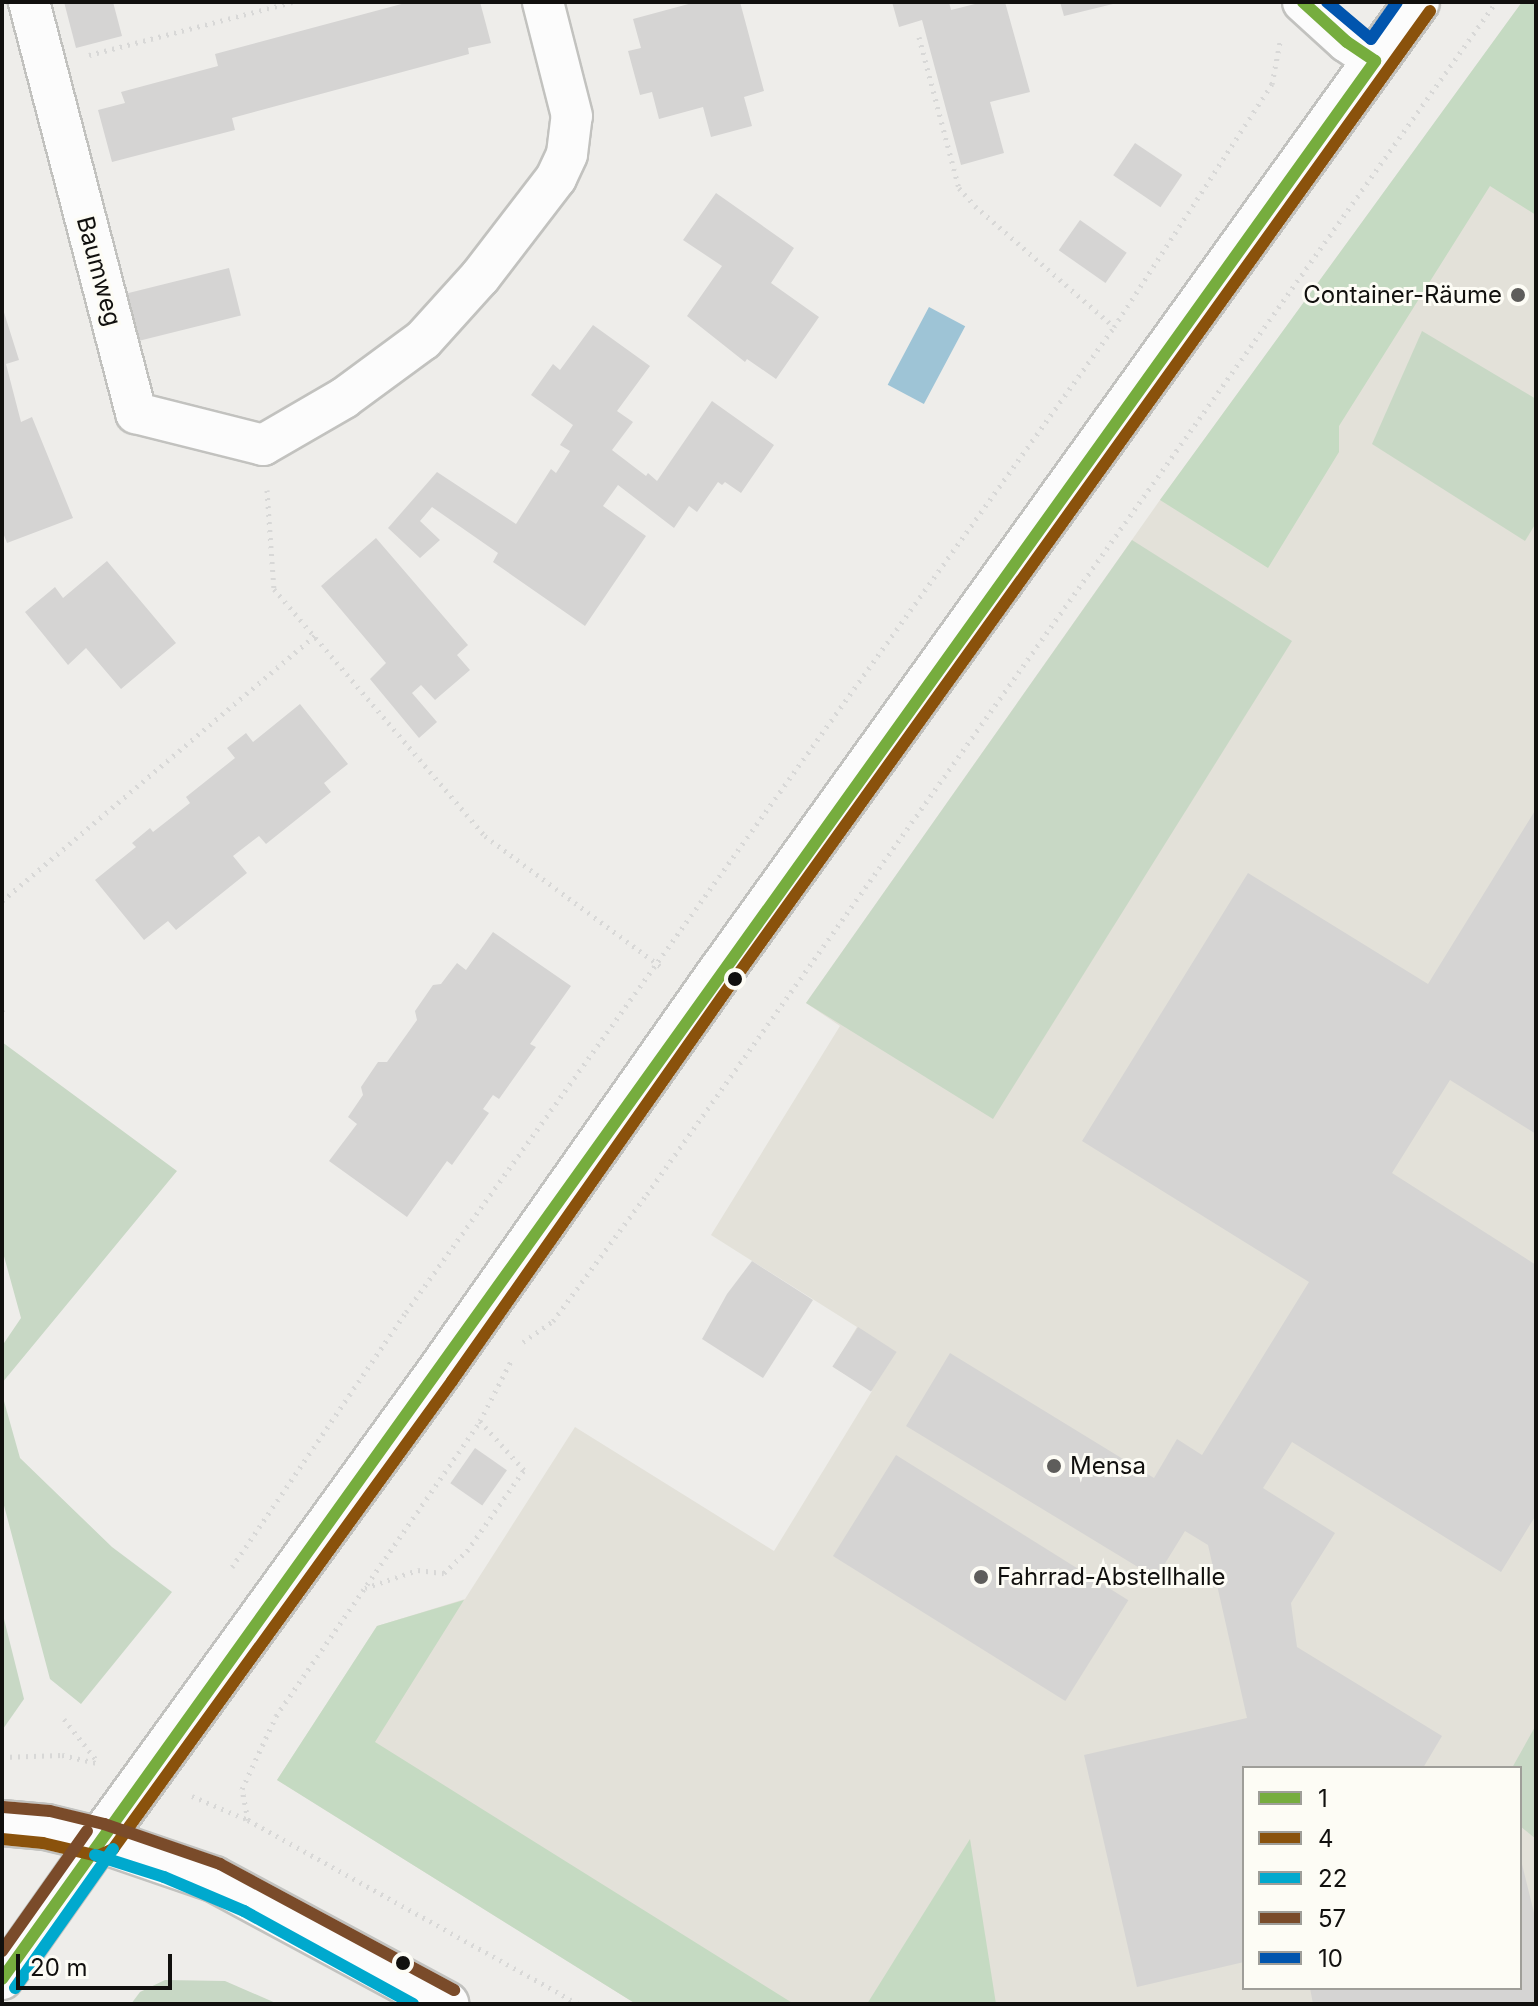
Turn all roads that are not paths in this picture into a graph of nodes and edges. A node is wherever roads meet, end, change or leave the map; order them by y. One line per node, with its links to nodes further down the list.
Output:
1 (29, 2): 2 (street, Baumweg)
2 (543, 2)
3 (1417, 2): 5 (street)
4 (1304, 4): 5 (street)
5 (1375, 61): 7 (street)
6 (2, 1823): 7 (street)
7 (100, 1840): 8 (street); 9 (street)
8 (2, 1979)
9 (446, 2004)

